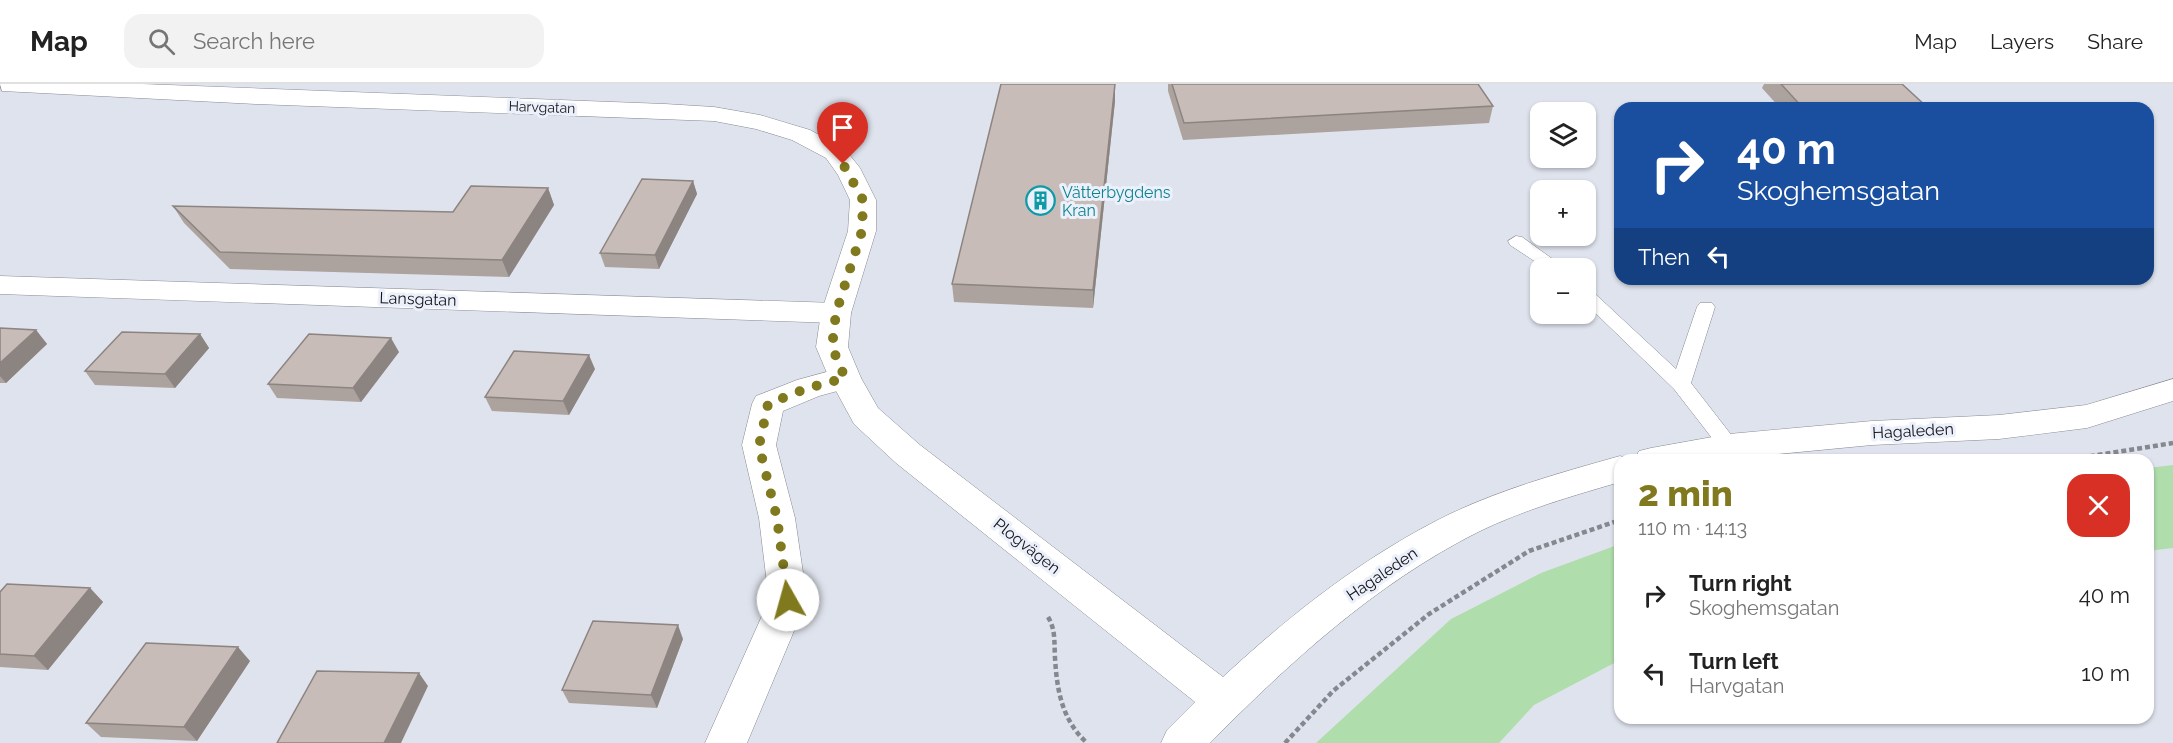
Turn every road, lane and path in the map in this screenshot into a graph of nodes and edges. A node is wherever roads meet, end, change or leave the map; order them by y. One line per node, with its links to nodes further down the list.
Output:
1 (2, 84): 7 (street, Harvgatan)
2 (1516, 241): 3 (lane)
3 (1541, 258)
4 (0, 285): 7 (street, Lansgatan)
5 (1596, 304): 9 (lane)
6 (1706, 307): 9 (lane)
7 (836, 313): 8 (street, Harvgatan)
8 (845, 378): 17 (street, Plogvägen); 18 (street)
9 (1681, 384): 12 (lane)
10 (2173, 390): 12 (street, Hagaleden)
11 (2173, 443): 14 (path)
12 (1729, 446): 13 (street, Hagaleden)
13 (1684, 454)
14 (2104, 454)
15 (1614, 471): 17 (street, Hagaleden)
16 (1614, 522): 20 (path)
17 (1224, 701): 19 (street, Hagaleden)
18 (726, 743)
19 (1182, 743)
20 (1285, 743)

